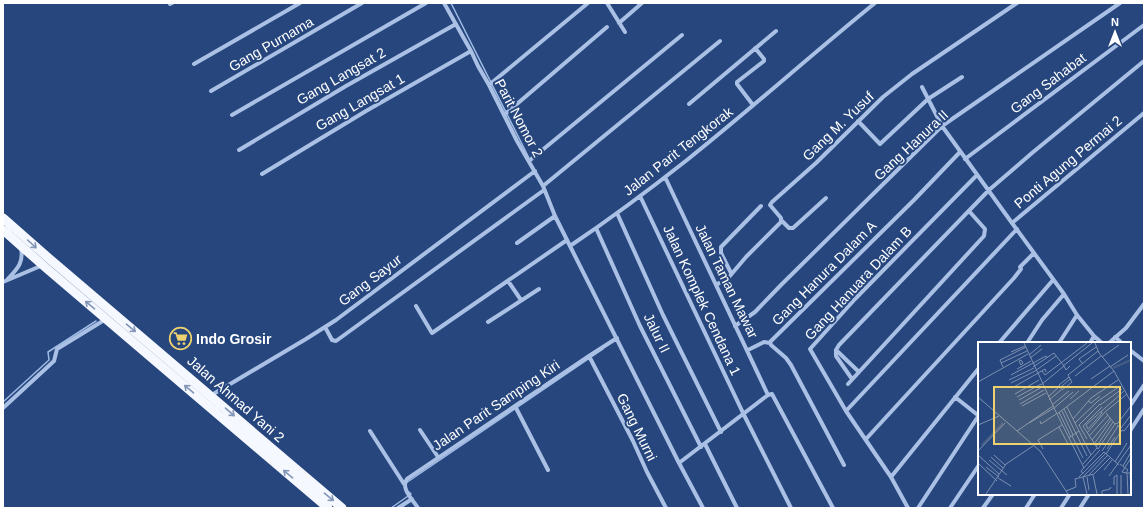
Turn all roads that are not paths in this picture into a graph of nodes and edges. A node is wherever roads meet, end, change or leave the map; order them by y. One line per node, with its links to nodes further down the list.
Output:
1 (300, 3): 22 (street)
2 (362, 3): 26 (street, Gang Purnama)
3 (426, 3): 31 (street)
4 (444, 3): 12 (street, Parit Nomor 2)
5 (588, 3): 24 (street)
6 (606, 3): 11 (street)
7 (642, 3): 11 (street)
8 (875, 3): 29 (street, Jalan Parit Tengkorak)
9 (1017, 3): 33 (street, Gang M. Yusuf)
10 (1120, 3): 34 (street, Gang Hanura II)
11 (619, 23): 16 (street)
12 (456, 24): 20 (street, Parit Nomor 2); 35 (street, Gang Langsat 2)
13 (1144, 25): 37 (street, Gang Sahabat)
14 (607, 27): 32 (street)
15 (776, 31): 19 (street)
16 (626, 32)
17 (682, 36): 38 (street)
18 (720, 41): 43 (street)
19 (755, 48): 28 (street); 29 (street)
20 (471, 52): 24 (street, Parit Nomor 2); 40 (street, Gang Langsat 1)
21 (1144, 61): 44 (street)
22 (194, 64)
23 (962, 77): 27 (street)
24 (489, 85): 32 (street, Parit Nomor 2)
25 (922, 87): 27 (street)
26 (212, 91)
27 (928, 100): 33 (street); 34 (street)
28 (690, 104)
29 (754, 106): 42 (street, Jalan Parit Tengkorak)
30 (1144, 113): 53 (street, Ponti Agung Permai 2)
31 (232, 115)
32 (504, 115): 38 (street, Parit Nomor 2)
33 (858, 121): 52 (street, Gang M. Yusuf)
34 (942, 126): 36 (street); 76 (street, Gang Hanura II)
35 (239, 150)
36 (960, 152): 37 (street); 88 (street, Gang Hanura Dalam A)
37 (965, 159): 41 (street)
38 (529, 161): 39 (street, Parit Nomor 2)
39 (535, 172): 43 (street, Parit Nomor 2); 77 (street, Gang Sayur)
40 (262, 174)
41 (977, 175): 44 (street); 106 (street, Gang Hanuara Dalam B)
42 (665, 177): 45 (street, Jalan Parit Tengkorak); 67 (street, Jalan Taman Mawar)
43 (543, 188): 50 (street, Parit Nomor 2); 77 (street)
44 (989, 190): 48 (street); 53 (street)
45 (640, 196): 49 (street, Jalan Parit Tengkorak); 107 (street, Jalan Komplek Cendana 1)
46 (826, 198): 52 (street)
47 (761, 206): 63 (street)
48 (969, 211): 90 (street); 95 (street)
49 (618, 213): 54 (street, Jalan Parit Tengkorak); 113 (street)
50 (555, 216): 57 (street, Parit Nomor 2); 58 (street)
51 (3, 218): 62 (highway, Jalan Ahmad Yani 2, one-way to 62)
52 (781, 220): 63 (street)
53 (1012, 223): 55 (street, Ponti Agung Permai 2)
54 (596, 228): 60 (street, Jalan Parit Tengkorak); 117 (street, Jalur II)
55 (1017, 229): 61 (street, Ponti Agung Permai 2); 106 (street)
56 (3, 230): 59 (highway, Jalan Ahmad Yani 2)
57 (567, 240): 60 (street, Parit Nomor 2); 66 (street)
58 (517, 242)
59 (20, 245): 62 (highway, Jalan Ahmad Yani 2); 65 (street)
60 (570, 246): 79 (street)
61 (1034, 253): 64 (street, Ponti Agung Permai 2); 114 (street)
62 (46, 262): 65 (street); 74 (highway, Jalan Ahmad Yani 2, one-way to 62); 100 (highway, Jalan Ahmad Yani 2, one-way to 100)
63 (731, 274): 67 (street)
64 (1053, 280): 69 (street, Ponti Agung Permai 2); 81 (street)
65 (5, 281)
66 (508, 281): 70 (street); 72 (street)
67 (716, 285): 76 (street, Jalan Taman Mawar)
68 (539, 289): 70 (street)
69 (1064, 294): 73 (street, Ponti Agung Permai 2); 82 (street)
70 (521, 300): 75 (street)
71 (1144, 304): 80 (street)
72 (416, 306)
73 (1077, 315): 78 (street, Ponti Agung Permai 2); 83 (street)
74 (106, 319): 103 (street); 115 (highway, Jalan Ahmad Yani 2, one-way to 74)
75 (488, 322)
76 (735, 326): 89 (street, Jalan Taman Mawar)
77 (325, 328): 100 (street, Gang Sayur)
78 (1094, 336): 84 (street); 85 (street, Ponti Agung Permai 2)
79 (616, 338): 92 (street, Jalan Parit Samping Kiri); 119 (street)
80 (1115, 338): 86 (street); 87 (street)
81 (1001, 342)
82 (1028, 342)
83 (1060, 342)
84 (1091, 342)
85 (1101, 342)
86 (1110, 342)
87 (1121, 342)
88 (770, 343): 89 (street); 120 (street, Gang Hanura Dalam A)
89 (748, 350): 99 (street, Jalan Taman Mawar)
90 (836, 350): 95 (street); 96 (street)
91 (1131, 351): 93 (street)
92 (589, 356): 104 (street, Jalan Parit Samping Kiri); 134 (street, Gang Murni)
93 (1144, 361)
94 (978, 369): 101 (street)
95 (859, 372): 96 (street)
96 (852, 379): 97 (street)
97 (848, 384)
98 (1144, 385): 102 (street)
99 (768, 395): 107 (street); 138 (street, Jalan Taman Mawar)
100 (210, 396): 115 (highway, Jalan Ahmad Yani 2, one-way to 115)
101 (955, 397): 108 (street); 123 (street)
102 (1131, 404)
103 (3, 408)
104 (516, 409): 118 (street, Jalan Parit Samping Kiri); 122 (street)
105 (1144, 409): 110 (street)
106 (846, 411): 114 (street, Gang Hanuara Dalam B)
107 (744, 414): 113 (street); 137 (street, Jalan Komplek Cendana 1)
108 (978, 414)
109 (978, 417): 140 (street)
110 (1131, 429)
111 (420, 430): 118 (street)
112 (370, 431): 124 (street)
113 (721, 432): 116 (street)
114 (866, 439): 123 (street, Gang Hanuara Dalam B)
115 (256, 442): 130 (highway, Jalan Ahmad Yani 2, one-way to 115); 131 (highway, Jalan Ahmad Yani 2, one-way to 131)
116 (706, 444): 117 (street); 136 (street)
117 (701, 447): 119 (street)
118 (438, 457): 124 (street, Jalan Parit Samping Kiri)
119 (679, 463): 135 (street)
120 (844, 464)
121 (978, 466): 141 (street)
122 (548, 470)
123 (891, 477): 139 (street, Gang Hanuara Dalam B)
124 (404, 484): 129 (street)
125 (992, 495): 142 (street)
126 (1034, 495): 143 (street)
127 (1069, 495): 144 (street)
128 (1089, 495): 145 (street)
129 (410, 496): 132 (street); 133 (street)
130 (328, 508)
131 (342, 508)
132 (398, 508)
133 (418, 508)
134 (666, 508)
135 (702, 508)
136 (737, 508)
137 (791, 508)
138 (833, 508)
139 (908, 508)
140 (918, 508)
141 (950, 508)
142 (983, 508)
143 (1026, 508)
144 (1061, 508)
145 (1080, 508)

